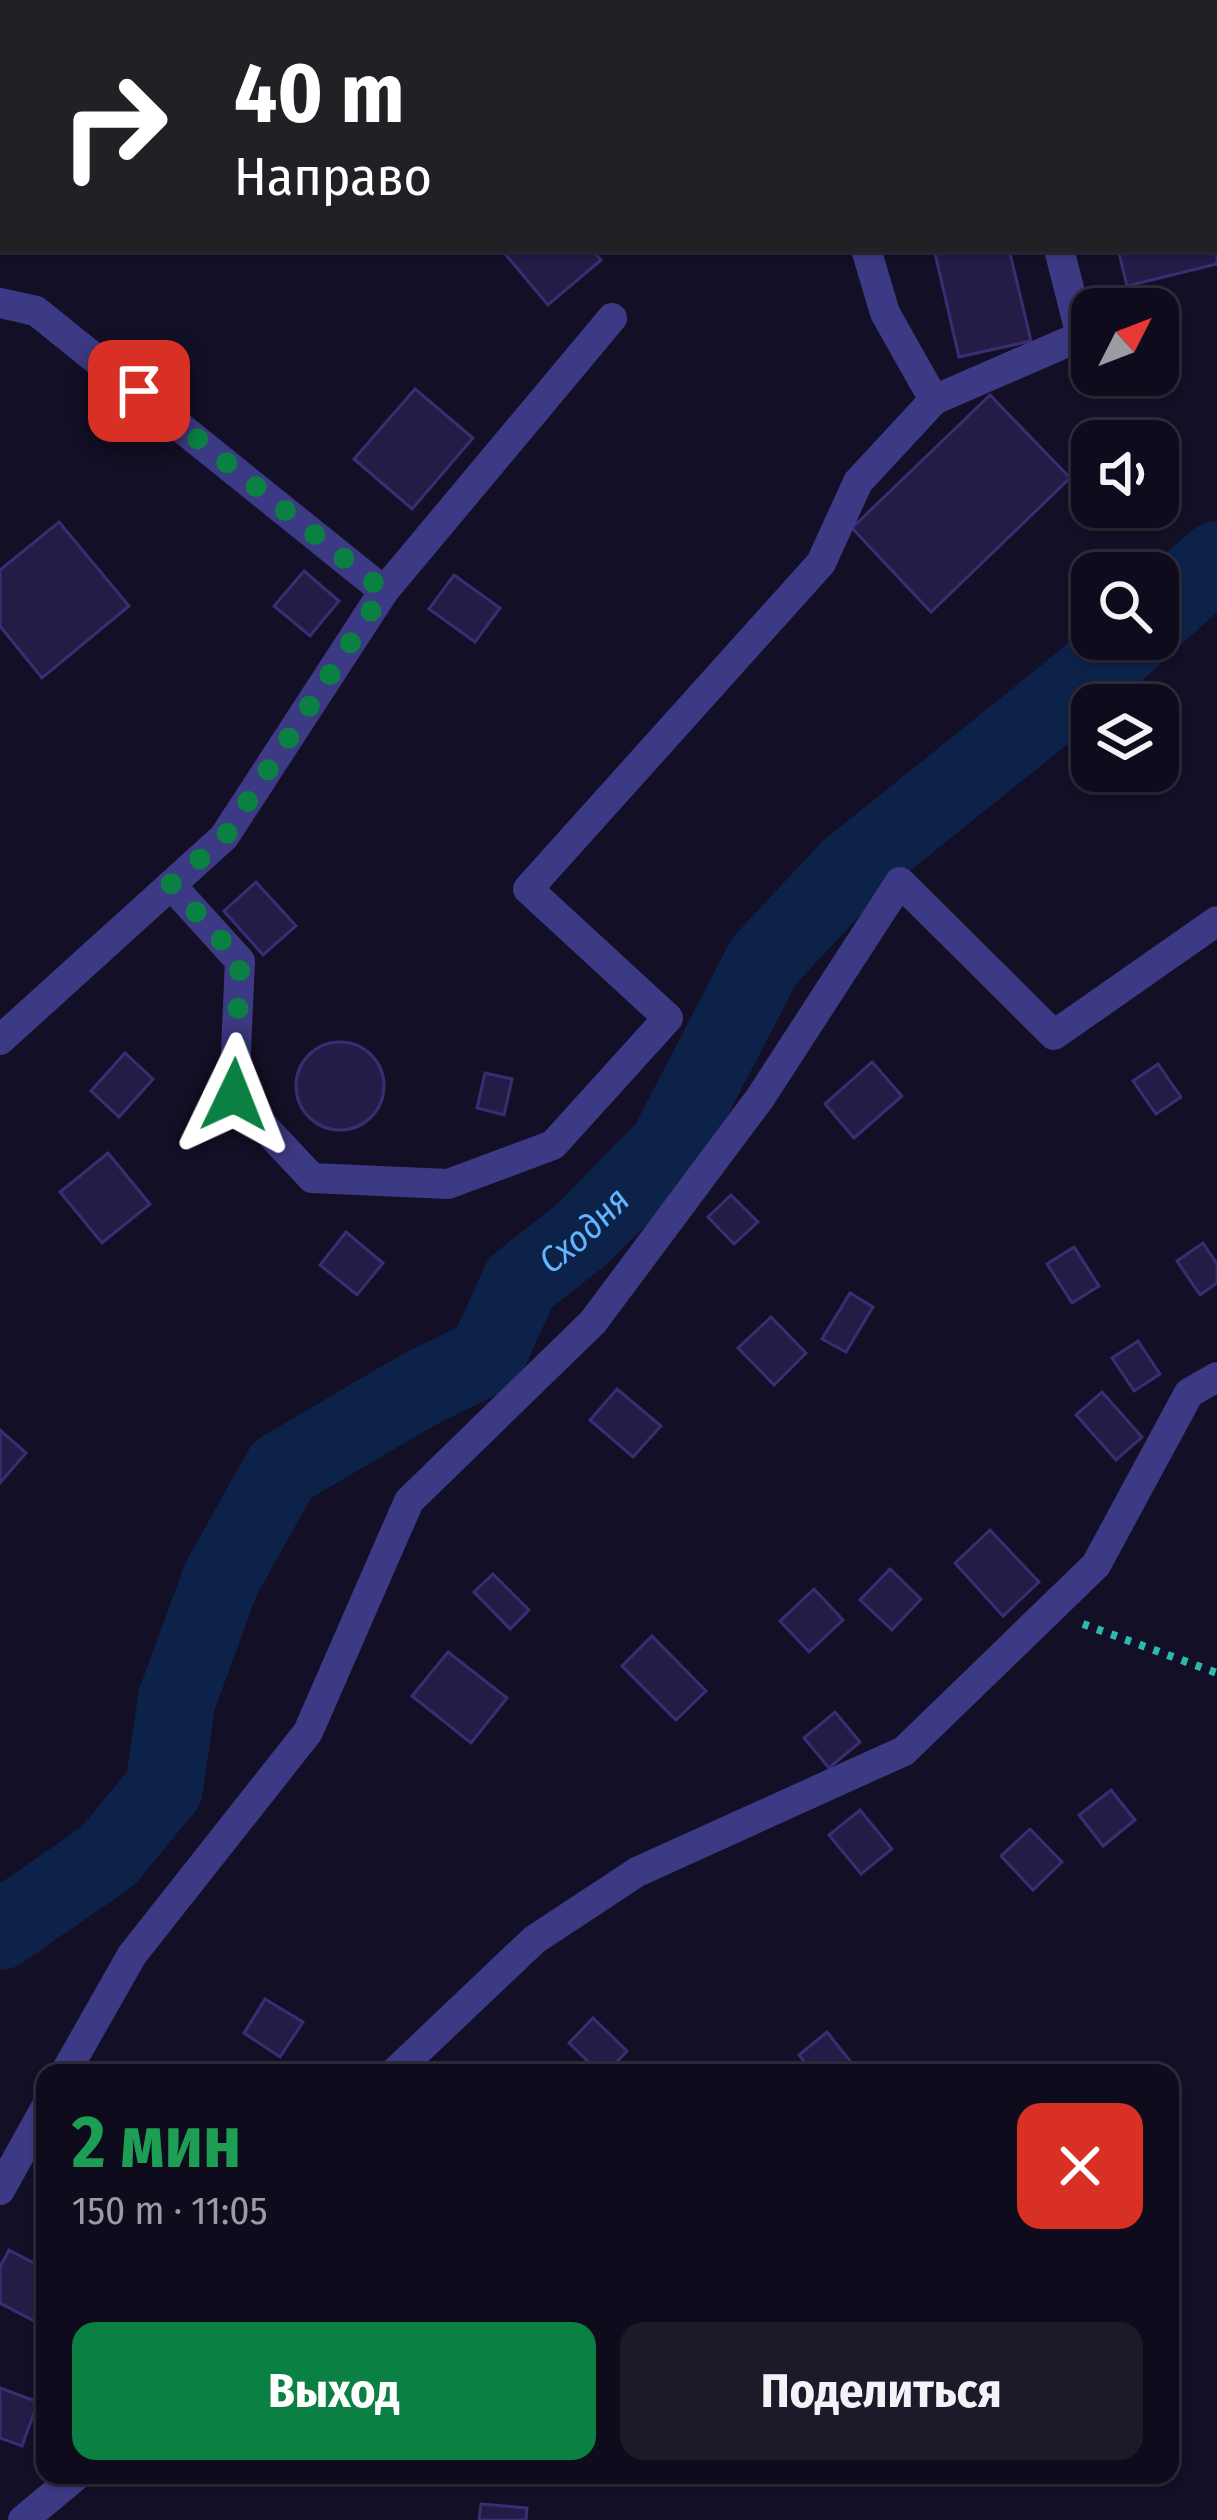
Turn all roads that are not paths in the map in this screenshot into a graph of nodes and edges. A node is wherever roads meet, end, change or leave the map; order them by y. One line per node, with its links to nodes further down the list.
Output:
1 (867, 252): 5 (lane)
2 (1060, 252): 5 (lane)
3 (0, 303): 6 (lane)
4 (612, 318): 6 (lane)
5 (934, 400): 7 (lane)
6 (384, 591): 7 (lane)
7 (171, 884): 9 (lane)
8 (1217, 921): 11 (lane)
9 (0, 1040)
10 (1217, 1377): 12 (lane)
11 (70, 2064)
12 (403, 2064)
13 (36, 2125): 14 (lane)
14 (0, 2190)
15 (66, 2484): 16 (lane)
16 (22, 2520)

